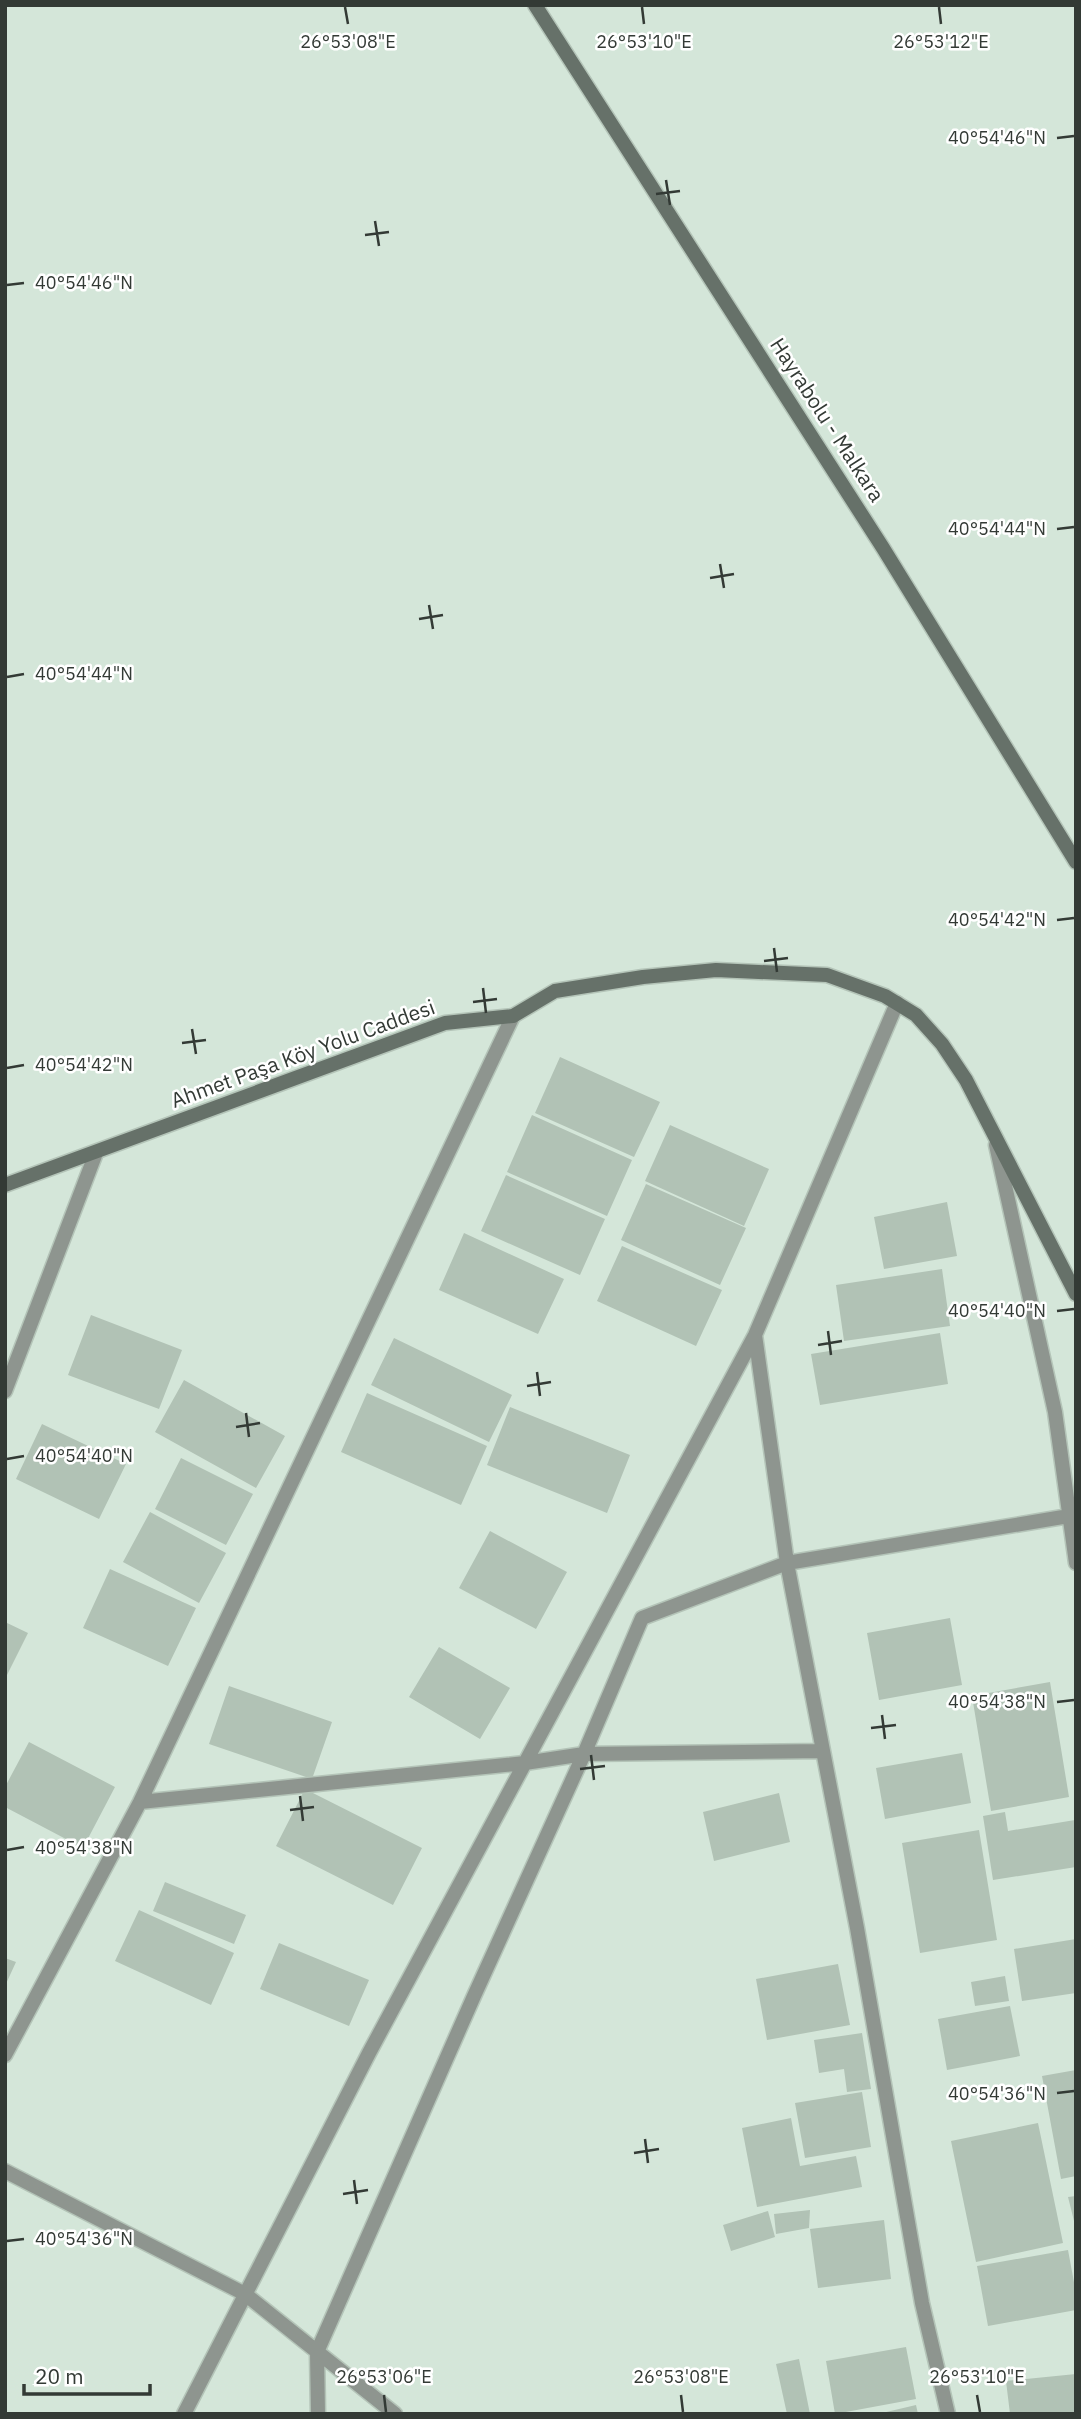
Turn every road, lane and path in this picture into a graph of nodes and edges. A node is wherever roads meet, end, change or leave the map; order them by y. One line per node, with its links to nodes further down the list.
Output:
1 (536, 5): 2 (street, Hayrabolu - Malkara)
2 (1076, 862)
3 (897, 1003): 4 (street, Ahmet Paşa Köy Yolu Caddesi); 5 (street, Ahmet Paşa Köy Yolu Caddesi); 9 (street)
4 (513, 1016): 6 (street, Ahmet Paşa Köy Yolu Caddesi); 17 (street)
5 (993, 1129): 8 (street, Ahmet Paşa Köy Yolu Caddesi); 11 (street)
6 (96, 1153): 7 (street, Ahmet Paşa Köy Yolu Caddesi); 10 (street)
7 (5, 1185)
8 (1076, 1294)
9 (755, 1335): 12 (street); 16 (street)
10 (5, 1391)
11 (1069, 1516): 12 (street); 13 (street)
12 (787, 1563): 14 (street); 15 (street)
13 (1076, 1563)
14 (823, 1751): 15 (street); 25 (street)
15 (584, 1754): 16 (street); 21 (street)
16 (525, 1763): 17 (street); 20 (street)
17 (140, 1802): 18 (street)
18 (5, 2055)
19 (5, 2171): 20 (street)
20 (246, 2294): 21 (street); 22 (street)
21 (317, 2352): 23 (street); 24 (street)
22 (184, 2414)
23 (318, 2414)
24 (396, 2414)
25 (948, 2414)

